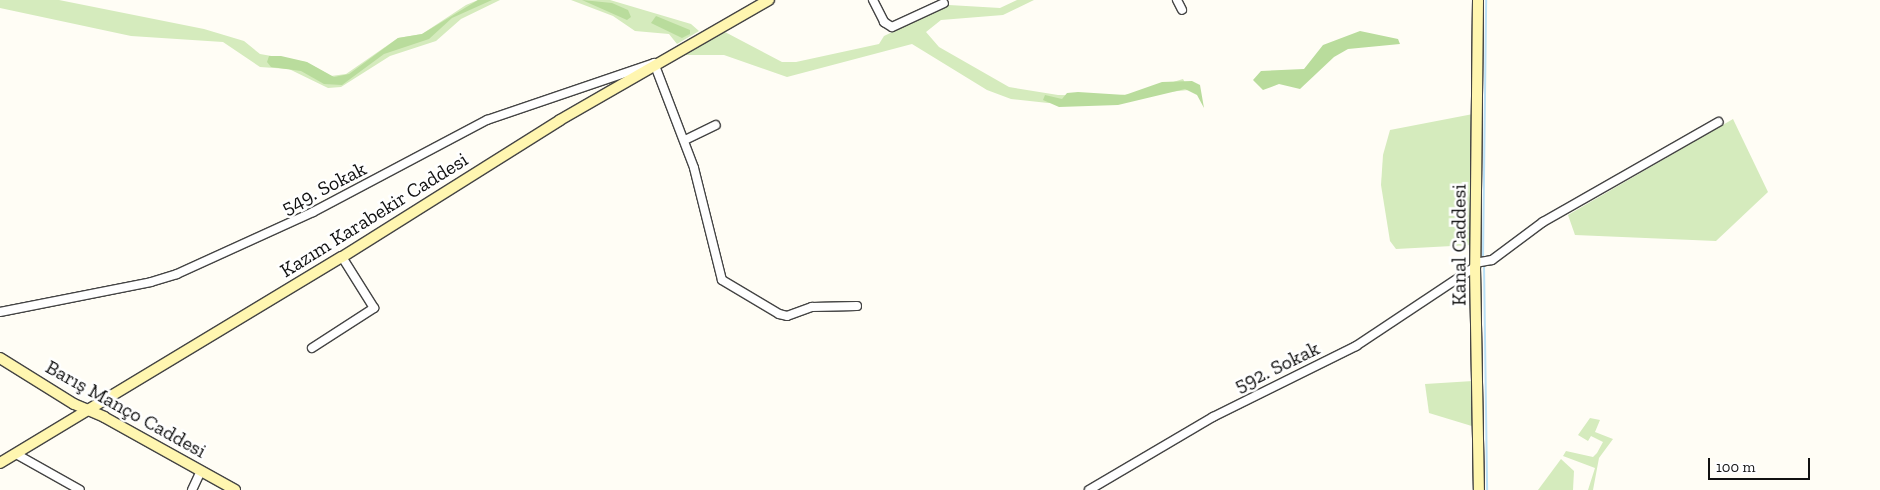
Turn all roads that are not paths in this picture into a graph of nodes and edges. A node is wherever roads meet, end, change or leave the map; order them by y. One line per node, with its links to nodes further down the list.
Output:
1 (769, 0): 7 (street, Kazım Karabekir Caddesi)
2 (873, 0): 5 (street)
3 (1177, 0): 6 (street)
4 (1478, 0): 12 (street, Kanal Caddesi)
5 (944, 3)
6 (1182, 10)
7 (654, 64): 10 (street); 11 (street, Kazım Karabekir Caddesi); 14 (street, 549. Sokak)
8 (1718, 122): 12 (street, 592. Sokak)
9 (716, 125): 10 (street)
10 (685, 140): 13 (street)
11 (342, 257): 15 (street); 17 (street, Kazım Karabekir Caddesi)
12 (1479, 264): 25 (street, 592. Sokak); 26 (street, Kanal Caddesi)
13 (857, 306)
14 (0, 312)
15 (312, 348)
16 (0, 358): 17 (street, Barış Manço Caddesi)
17 (89, 411): 18 (street, Kazım Karabekir Caddesi); 20 (street, Barış Manço Caddesi)
18 (16, 454): 19 (street, Kazım Karabekir Caddesi); 22 (street)
19 (0, 463)
20 (200, 471): 21 (street, Barış Manço Caddesi); 23 (street)
21 (224, 487): 24 (street, Barış Manço Caddesi)
22 (80, 490)
23 (192, 490)
24 (235, 490)
25 (1089, 490)
26 (1479, 490)

